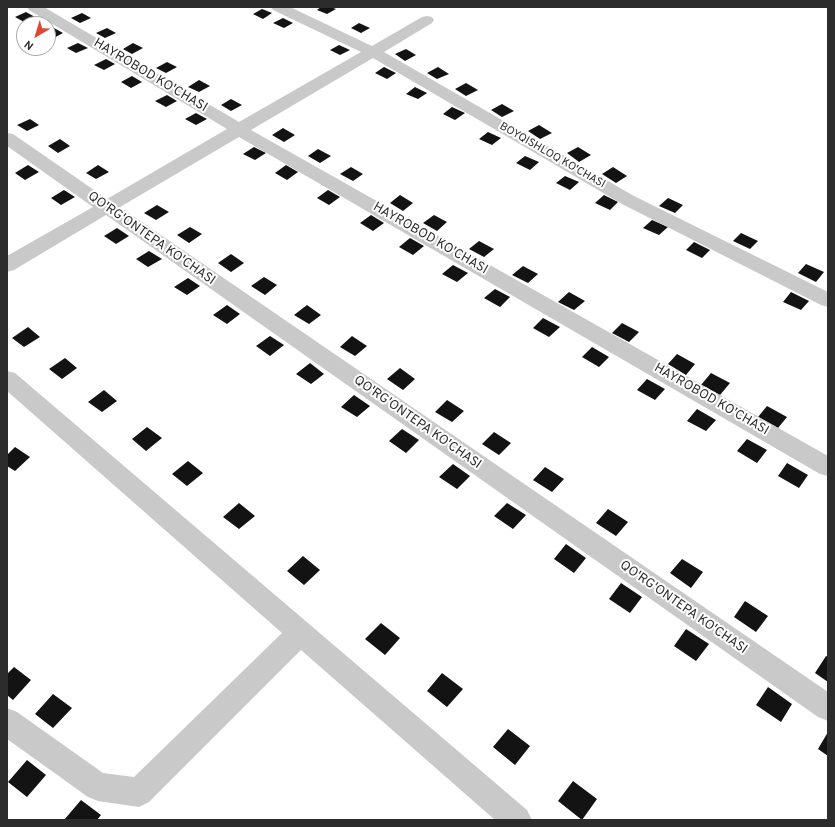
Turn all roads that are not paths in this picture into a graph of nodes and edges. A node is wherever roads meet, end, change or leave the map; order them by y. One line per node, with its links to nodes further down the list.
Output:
1 (34, 7): 5 (street, HAYROBOD KO'CHASI)
2 (278, 7): 4 (street, BOYQISHLOQ KO'CHASI)
3 (427, 20): 4 (street)
4 (373, 52): 5 (street); 9 (street, BOYQISHLOQ KO'CHASI)
5 (238, 129): 7 (street); 11 (street, HAYROBOD KO'CHASI)
6 (7, 138): 7 (street, QO'RG'ONTEPA KO'CHASI)
7 (106, 208): 8 (street); 13 (street, QO'RG'ONTEPA KO'CHASI)
8 (7, 265)
9 (828, 300)
10 (7, 379): 12 (street)
11 (828, 467)
12 (301, 632): 14 (street); 15 (street)
13 (828, 708)
14 (7, 722)
15 (517, 820)

